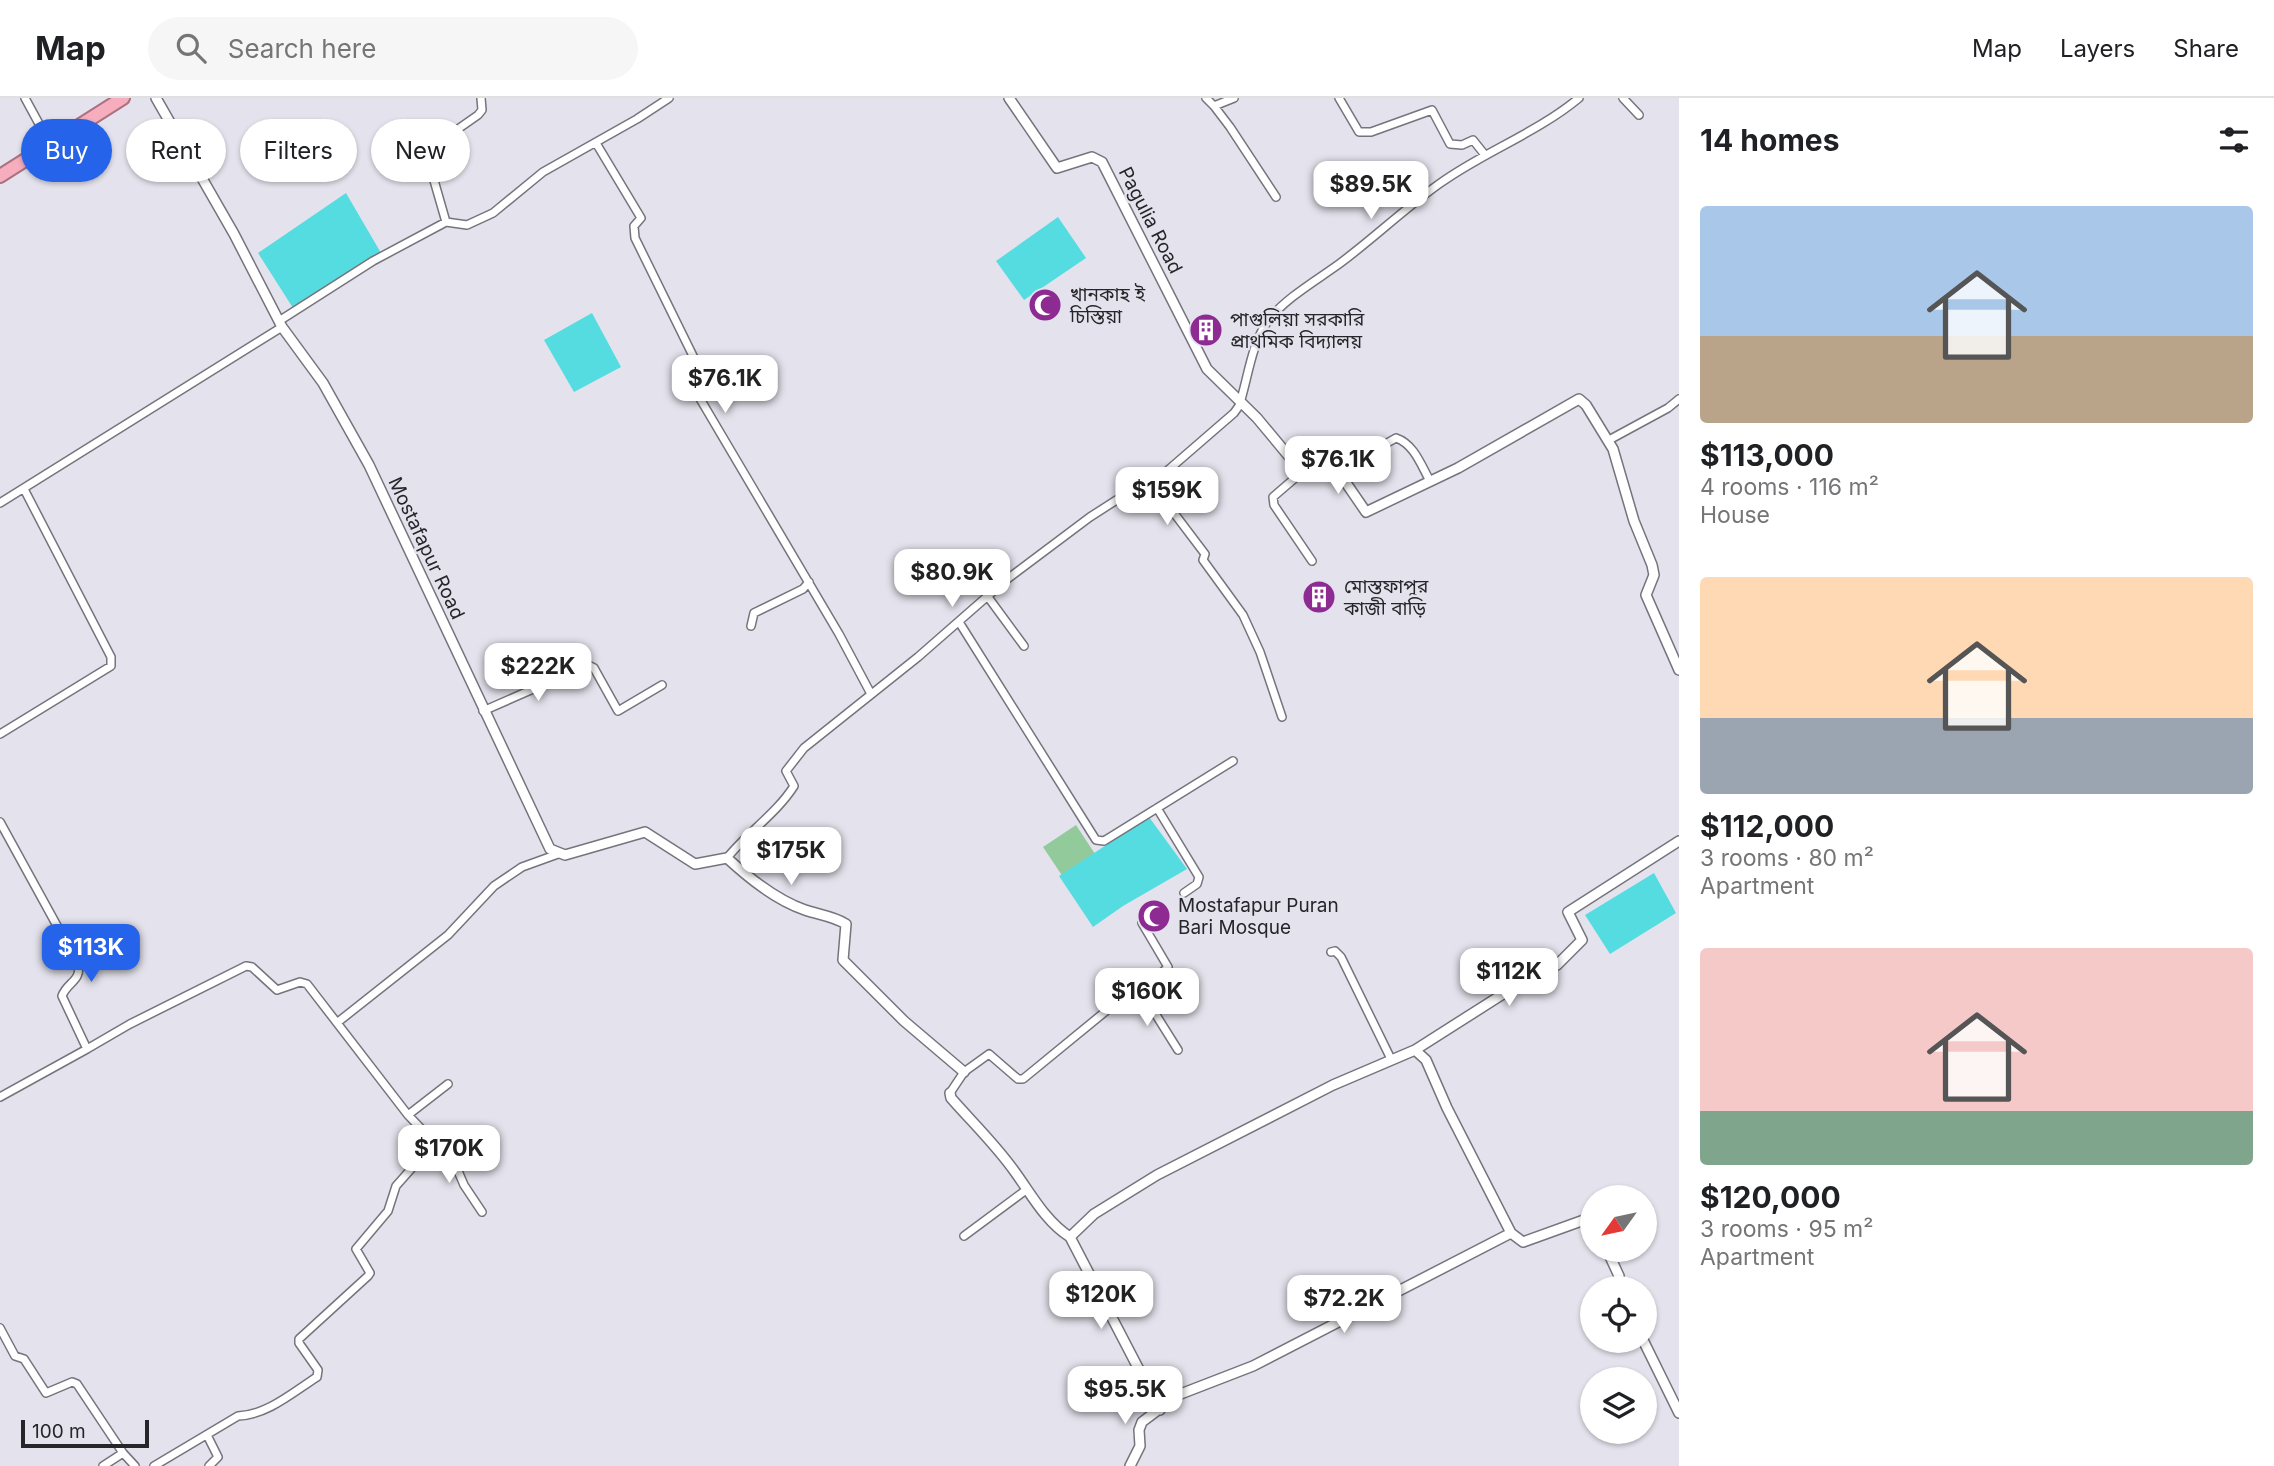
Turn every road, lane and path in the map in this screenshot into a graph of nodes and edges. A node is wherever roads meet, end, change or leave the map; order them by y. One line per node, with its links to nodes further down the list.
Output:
1 (25, 98): 14 (street)
2 (123, 98): 15 (highway)
3 (156, 98): 22 (street, Mostafapur Road)
4 (481, 98): 21 (street)
5 (668, 98): 16 (street)
6 (1010, 98): 24 (street, Pagulia Road)
7 (1206, 98): 12 (street)
8 (1234, 98): 12 (street)
9 (1339, 98): 17 (street)
10 (1580, 98): 17 (street)
11 (1623, 98): 13 (street)
12 (1213, 106): 20 (street)
13 (1639, 116)
14 (36, 119)
15 (90, 119)
16 (596, 143): 21 (street); 33 (street)
17 (1485, 155): 24 (street)
18 (21, 163): 19 (highway)
19 (0, 176)
20 (1276, 197)
21 (446, 222): 22 (street)
22 (280, 324): 30 (street); 41 (street, Mostafapur Road)
23 (1679, 399): 25 (street)
24 (1241, 402): 27 (street); 29 (street)
25 (1609, 440): 28 (street); 38 (street)
26 (1339, 470): 27 (street); 28 (street); 28 (street)
27 (1302, 472): 32 (street)
28 (1430, 481)
29 (1152, 484): 34 (street); 42 (street)
30 (24, 489): 31 (street); 43 (street)
31 (0, 503)
32 (1312, 561)
33 (809, 582): 36 (street); 40 (street)
34 (988, 597): 35 (street); 37 (street)
35 (959, 622): 40 (street); 45 (street)
36 (751, 626)
37 (1024, 646)
38 (1679, 670)
39 (662, 685): 41 (street)
40 (871, 694): 49 (street)
41 (483, 711): 48 (street, Mostafapur Road)
42 (1282, 717)
43 (0, 734)
44 (1233, 761): 45 (street)
45 (1157, 808): 50 (street)
46 (0, 822): 55 (street)
47 (1679, 841): 57 (street)
48 (558, 854): 49 (street); 54 (street)
49 (727, 858): 59 (street)
50 (1184, 893)
51 (1152, 917): 53 (street)
52 (1331, 952): 58 (street)
53 (1141, 991): 56 (street); 59 (street)
54 (338, 1022): 55 (street); 63 (street)
55 (87, 1049): 62 (street)
56 (1178, 1050)
57 (1415, 1050): 58 (street); 68 (street)
58 (1391, 1059): 70 (street)
59 (964, 1072): 61 (street)
60 (447, 1084): 63 (street)
61 (950, 1093): 65 (street)
62 (0, 1097)
63 (408, 1115): 64 (street)
64 (434, 1143): 66 (street); 75 (street)
65 (1026, 1190): 69 (street); 70 (street)
66 (482, 1212)
67 (1580, 1221): 68 (street)
68 (1511, 1233): 73 (street)
69 (964, 1236)
70 (1070, 1237): 73 (street)
71 (0, 1328): 76 (street)
72 (1649, 1353): 74 (street)
73 (1160, 1410): 81 (street)
74 (1679, 1413)
75 (206, 1435): 79 (street); 80 (street)
76 (123, 1453): 77 (street); 78 (street)
77 (103, 1466)
78 (135, 1466)
79 (154, 1466)
80 (209, 1466)
81 (1130, 1466)

